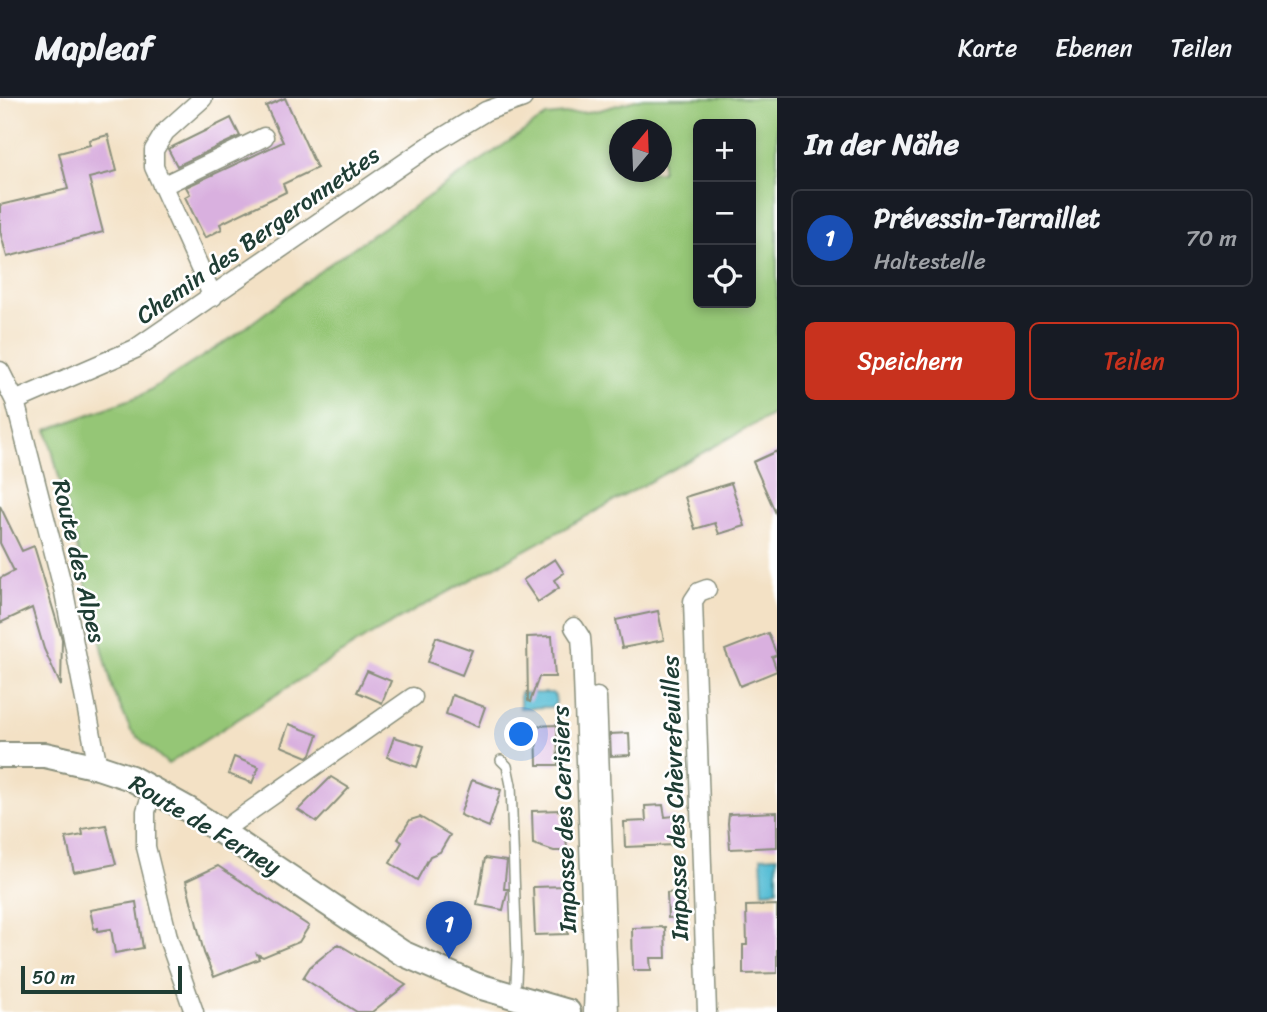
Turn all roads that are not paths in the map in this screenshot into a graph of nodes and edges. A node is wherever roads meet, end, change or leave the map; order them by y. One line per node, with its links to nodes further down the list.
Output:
1 (202, 98): 4 (street)
2 (523, 98): 5 (street, Chemin des Bergeronnettes)
3 (264, 137): 4 (street)
4 (162, 186): 5 (street)
5 (213, 297): 7 (street, Chemin des Bergeronnettes)
6 (0, 371): 7 (street, Route des Alpes)
7 (15, 401): 14 (street, Route des Alpes)
8 (707, 589): 24 (street, Impasse des Chèvrefeuilles)
9 (574, 627): 22 (street, Impasse des Cerisiers)
10 (413, 697): 16 (street)
11 (597, 697): 23 (street)
12 (0, 755): 14 (main road, Route de Ferney)
13 (501, 760): 18 (lane)
14 (98, 767): 15 (main road, Route de Ferney)
15 (153, 790): 16 (main road, Route de Ferney); 19 (street)
16 (223, 833): 17 (main road, Route de Ferney)
17 (356, 922): 18 (main road, Route de Ferney); 20 (main road, Route de Ferney)
18 (516, 982): 21 (main road, Route de Ferney)
19 (194, 1012)
20 (568, 1012)
21 (586, 1012)
22 (593, 1012)
23 (609, 1012)
24 (707, 1012)

